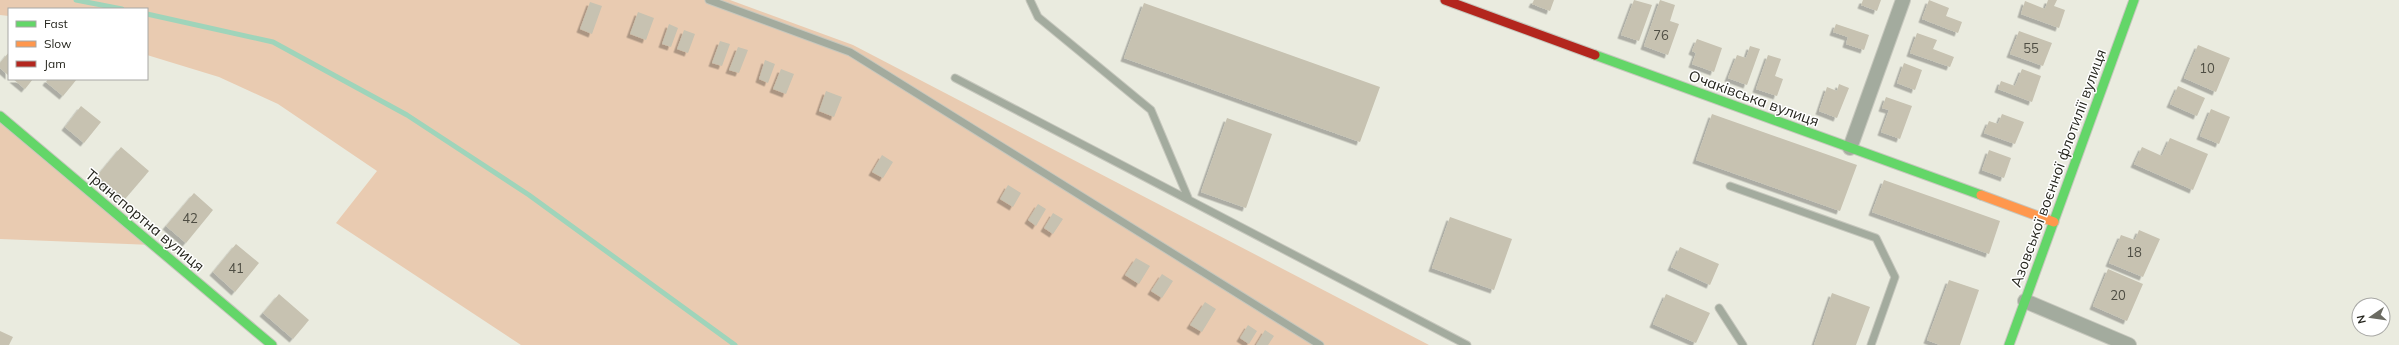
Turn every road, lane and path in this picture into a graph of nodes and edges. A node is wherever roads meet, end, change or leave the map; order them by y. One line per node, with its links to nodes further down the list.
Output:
1 (709, 0): 15 (lane)
2 (1030, 0): 10 (lane)
3 (1445, 0): 8 (street, Очаківська вулиця)
4 (1903, 0): 8 (street)
5 (2134, 0): 11 (street, Азовської воєнної флотилії вулиця)
6 (955, 78): 10 (lane)
7 (0, 116): 14 (street, Транспортна вулиця)
8 (1850, 148): 11 (street, Очаківська вулиця)
9 (1730, 186): 18 (lane)
10 (1189, 200): 16 (lane)
11 (2054, 222): 12 (street, Азовської воєнної флотилії вулиця)
12 (2030, 303): 19 (street, Азовської воєнної флотилії вулиця); 20 (street)
13 (1720, 308): 17 (lane)
14 (272, 345)
15 (1320, 345)
16 (1467, 345)
17 (1744, 345)
18 (1870, 345)
19 (2009, 345)
20 (2129, 345)

